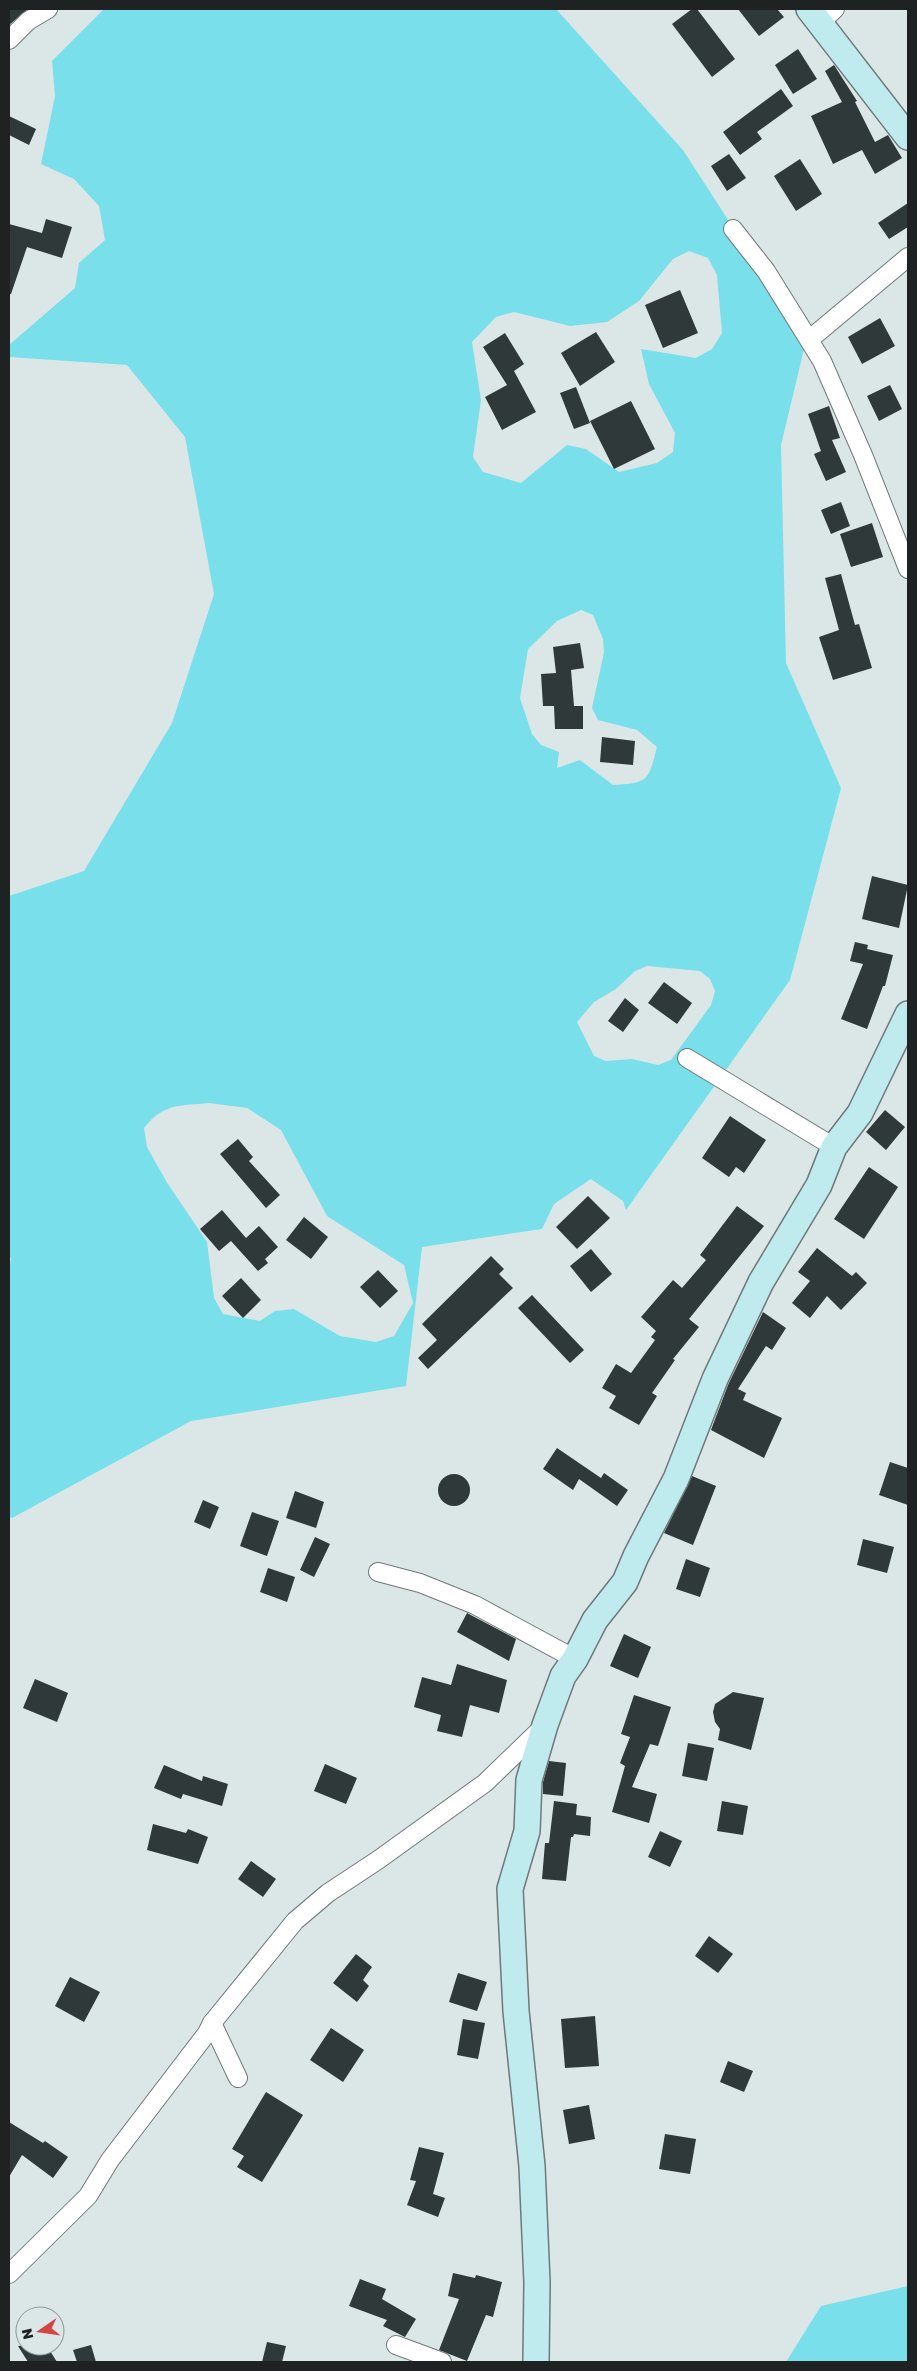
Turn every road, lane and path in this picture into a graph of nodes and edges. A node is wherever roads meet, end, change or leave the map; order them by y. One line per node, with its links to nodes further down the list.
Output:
1 (48, 9): 3 (street)
2 (821, 14): 4 (street)
3 (9, 40)
4 (908, 137)
5 (733, 228): 7 (street)
6 (908, 257): 7 (street)
7 (810, 339): 8 (street)
8 (908, 569)
9 (908, 1014): 11 (street)
10 (687, 1058): 11 (street)
11 (834, 1146): 13 (street)
12 (378, 1572): 13 (street)
13 (576, 1659): 14 (street)
14 (545, 1725): 15 (street); 20 (street)
15 (212, 2022): 16 (street); 17 (street)
16 (238, 2078)
17 (9, 2274)
18 (396, 2345): 19 (street)
19 (442, 2362)
20 (536, 2362)

